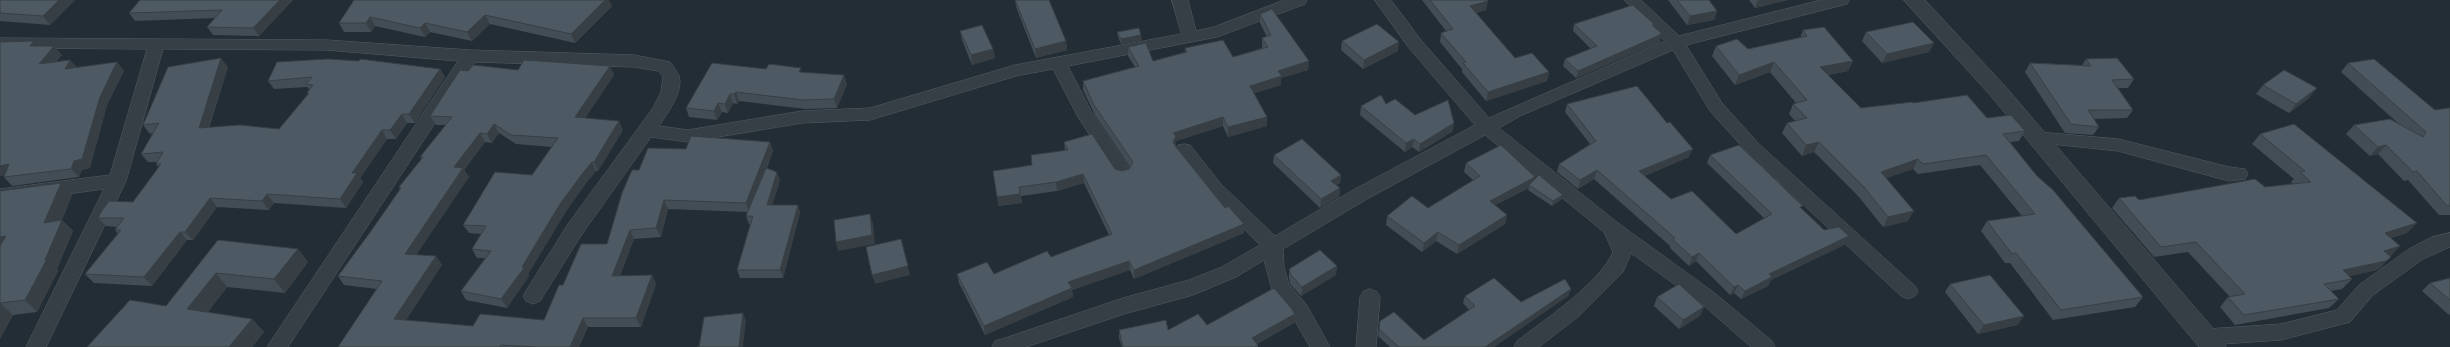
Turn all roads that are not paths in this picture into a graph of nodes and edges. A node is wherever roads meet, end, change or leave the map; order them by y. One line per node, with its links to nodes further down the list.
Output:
1 (1180, 0): 7 (street)
2 (1299, 0): 7 (street)
3 (1383, 0): 13 (street)
4 (1632, 0): 8 (street)
5 (1841, 0): 8 (street)
6 (1914, 0): 15 (street)
7 (1190, 38): 12 (street)
8 (1676, 42): 13 (street); 24 (street)
9 (0, 43): 10 (street)
10 (156, 45): 11 (street); 19 (street)
11 (470, 56): 14 (street); 29 (street)
12 (1058, 63): 14 (street); 17 (street)
13 (1487, 127): 21 (street); 23 (street)
14 (646, 130): 25 (street)
15 (2038, 138): 18 (street); 27 (street)
16 (1184, 150): 23 (street)
17 (1123, 172)
18 (2239, 174)
19 (117, 181): 20 (street); 28 (street)
20 (0, 196)
21 (1611, 228): 33 (street); 34 (street)
22 (2446, 244): 27 (street)
23 (1273, 246): 30 (street); 31 (street)
24 (1908, 292)
25 (533, 296)
26 (1370, 297): 32 (street)
27 (2211, 342)
28 (36, 347)
29 (277, 347)
30 (1002, 347)
31 (1320, 347)
32 (1366, 347)
33 (1524, 347)
34 (1765, 347)

